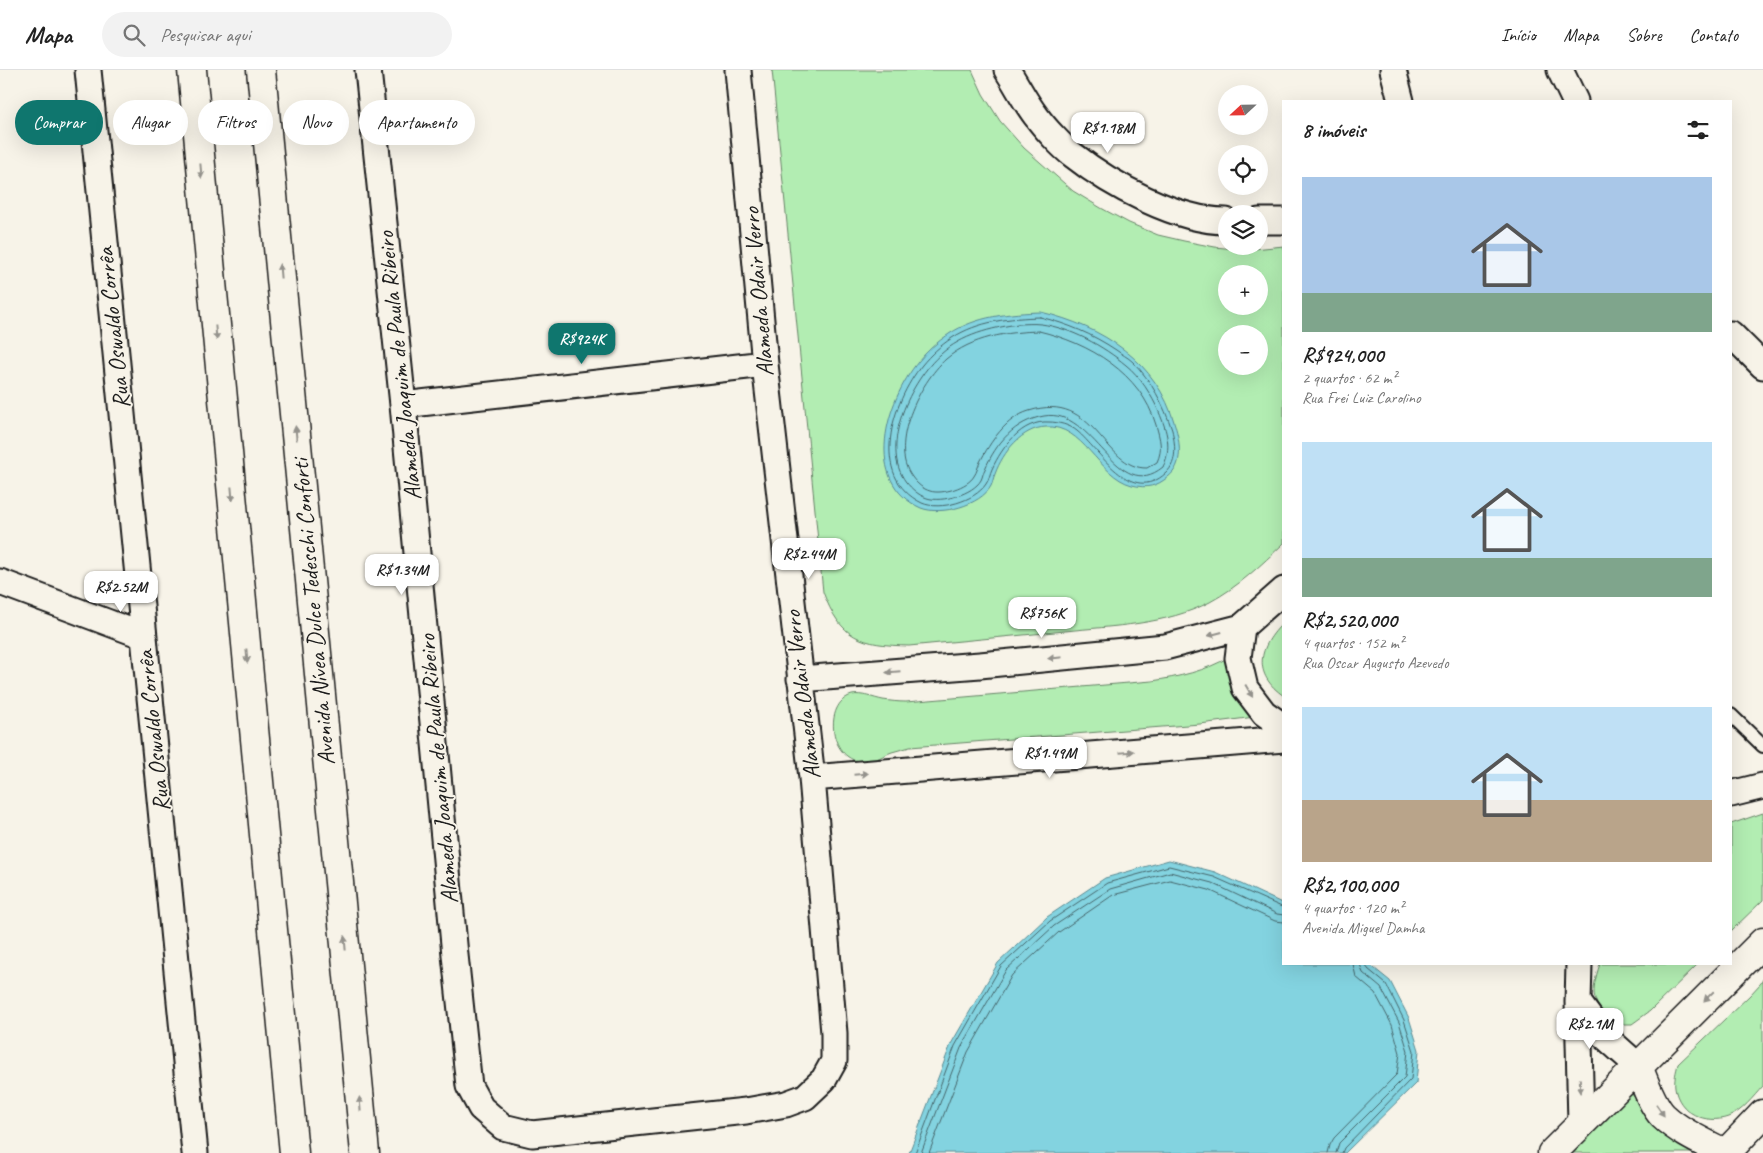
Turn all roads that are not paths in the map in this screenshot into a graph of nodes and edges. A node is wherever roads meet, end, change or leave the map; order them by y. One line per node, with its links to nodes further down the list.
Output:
1 (88, 70): 21 (street, Rua Oswaldo Corrêa)
2 (192, 70): 38 (main road, one-way to 38)
3 (261, 70): 39 (main road, Avenida Nívea Dulce Tedeschi Conforti, one-way to 3)
4 (368, 70): 17 (street, Alameda Joaquim de Paula Ribeiro)
5 (738, 70): 15 (street, Alameda Odair Verro)
6 (1007, 70): 11 (street)
7 (1393, 70): 9 (street)
8 (1560, 70): 10 (street)
9 (1401, 100)
10 (1575, 100)
11 (1218, 221)
12 (1268, 221): 13 (street)
13 (1282, 221)
14 (1732, 335): 16 (street)
15 (764, 364): 17 (street); 22 (street, Alameda Odair Verro)
16 (1763, 366)
17 (403, 405): 34 (street, Alameda Joaquim de Paula Ribeiro)
18 (0, 582): 21 (street)
19 (1282, 592): 20 (street)
20 (1242, 627): 22 (street, one-way to 22); 24 (street, one-way to 24)
21 (144, 636): 37 (street, Rua Oswaldo Corrêa)
22 (800, 679): 27 (street, Alameda Odair Verro)
23 (1732, 716): 26 (lane)
24 (1282, 726)
25 (1282, 739): 27 (street, one-way to 25)
26 (1763, 746)
27 (812, 778): 34 (street, Alameda Odair Verro)
28 (1763, 786): 29 (street)
29 (1732, 794)
30 (1763, 942): 33 (main road, one-way to 33)
31 (1579, 965): 32 (street)
32 (1578, 1002): 33 (street); 36 (street, one-way to 36)
33 (1638, 1066): 36 (main road); 41 (main road, one-way to 41)
34 (824, 1079)
35 (1763, 1114): 41 (main road)
36 (1581, 1123): 40 (main road)
37 (195, 1153)
38 (294, 1153)
39 (365, 1153)
40 (1552, 1153)
41 (1725, 1153)

